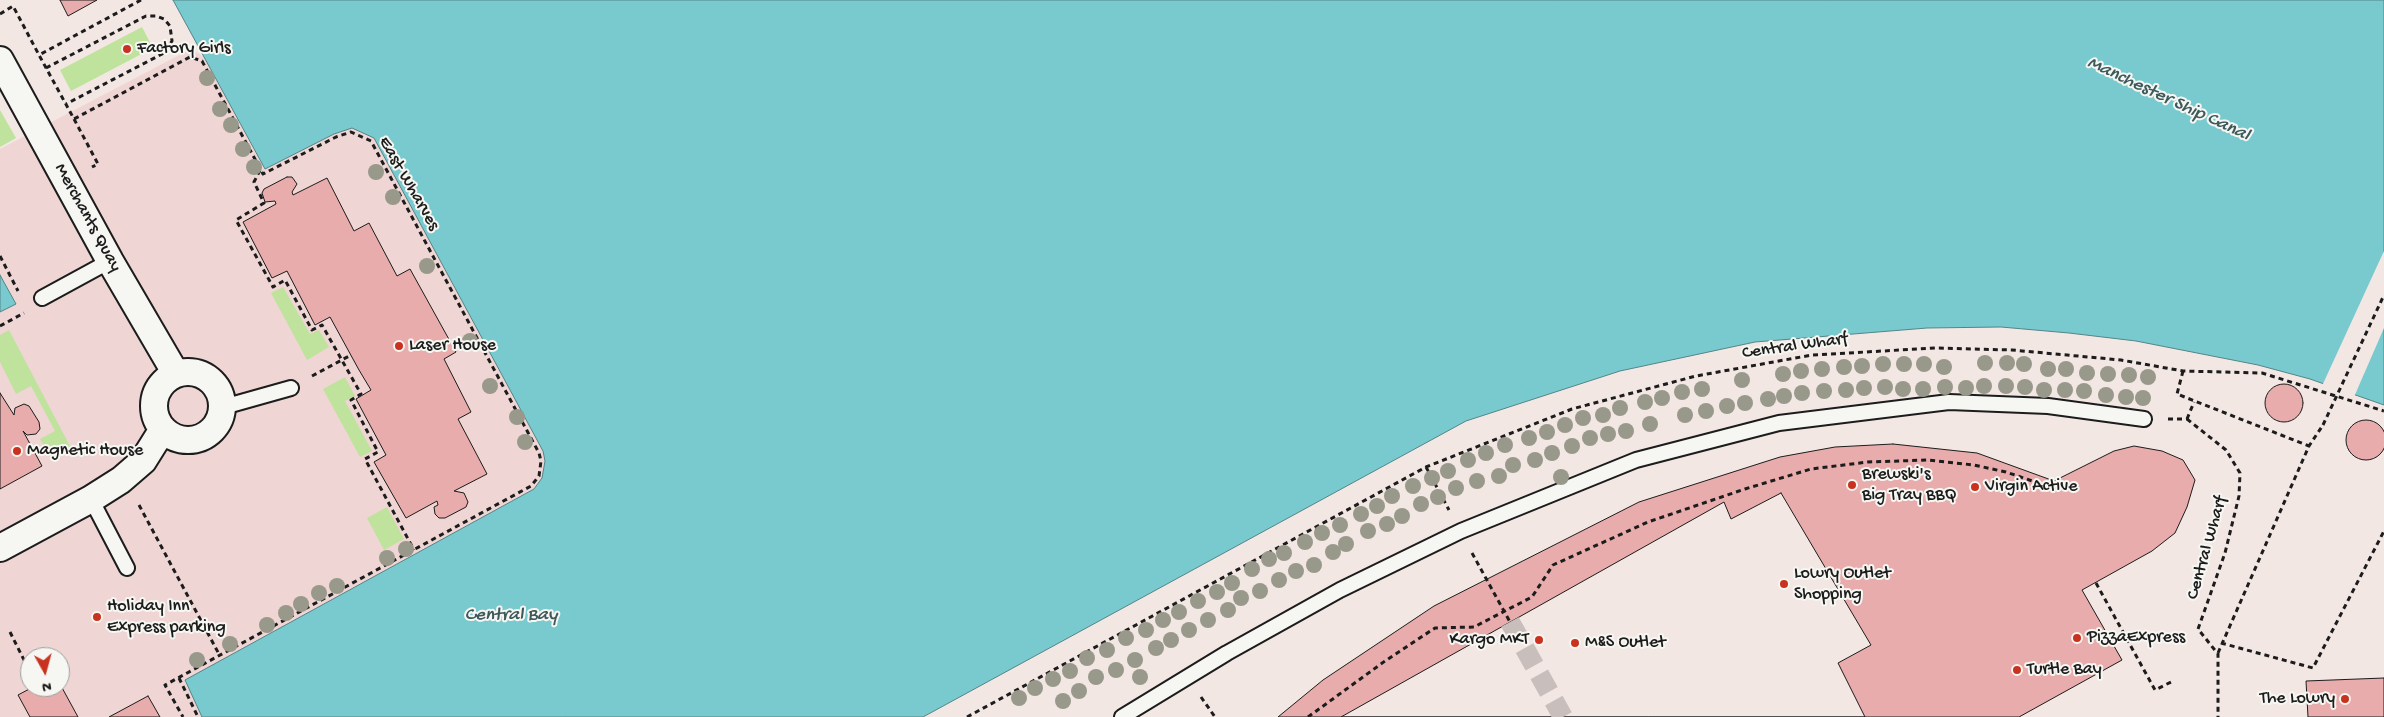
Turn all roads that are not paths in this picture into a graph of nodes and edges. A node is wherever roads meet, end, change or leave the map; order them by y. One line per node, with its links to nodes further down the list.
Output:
1 (0, 60): 2 (street, Merchants Quay)
2 (110, 261): 3 (lane); 4 (street, Merchants Quay)
3 (42, 298)
4 (176, 374): 6 (street); 8 (street)
5 (291, 388): 6 (lane)
6 (223, 404): 8 (street)
7 (2144, 419): 12 (lane)
8 (162, 429): 9 (street)
9 (91, 499): 10 (street); 11 (lane)
10 (0, 548)
11 (127, 568)
12 (1122, 717)

